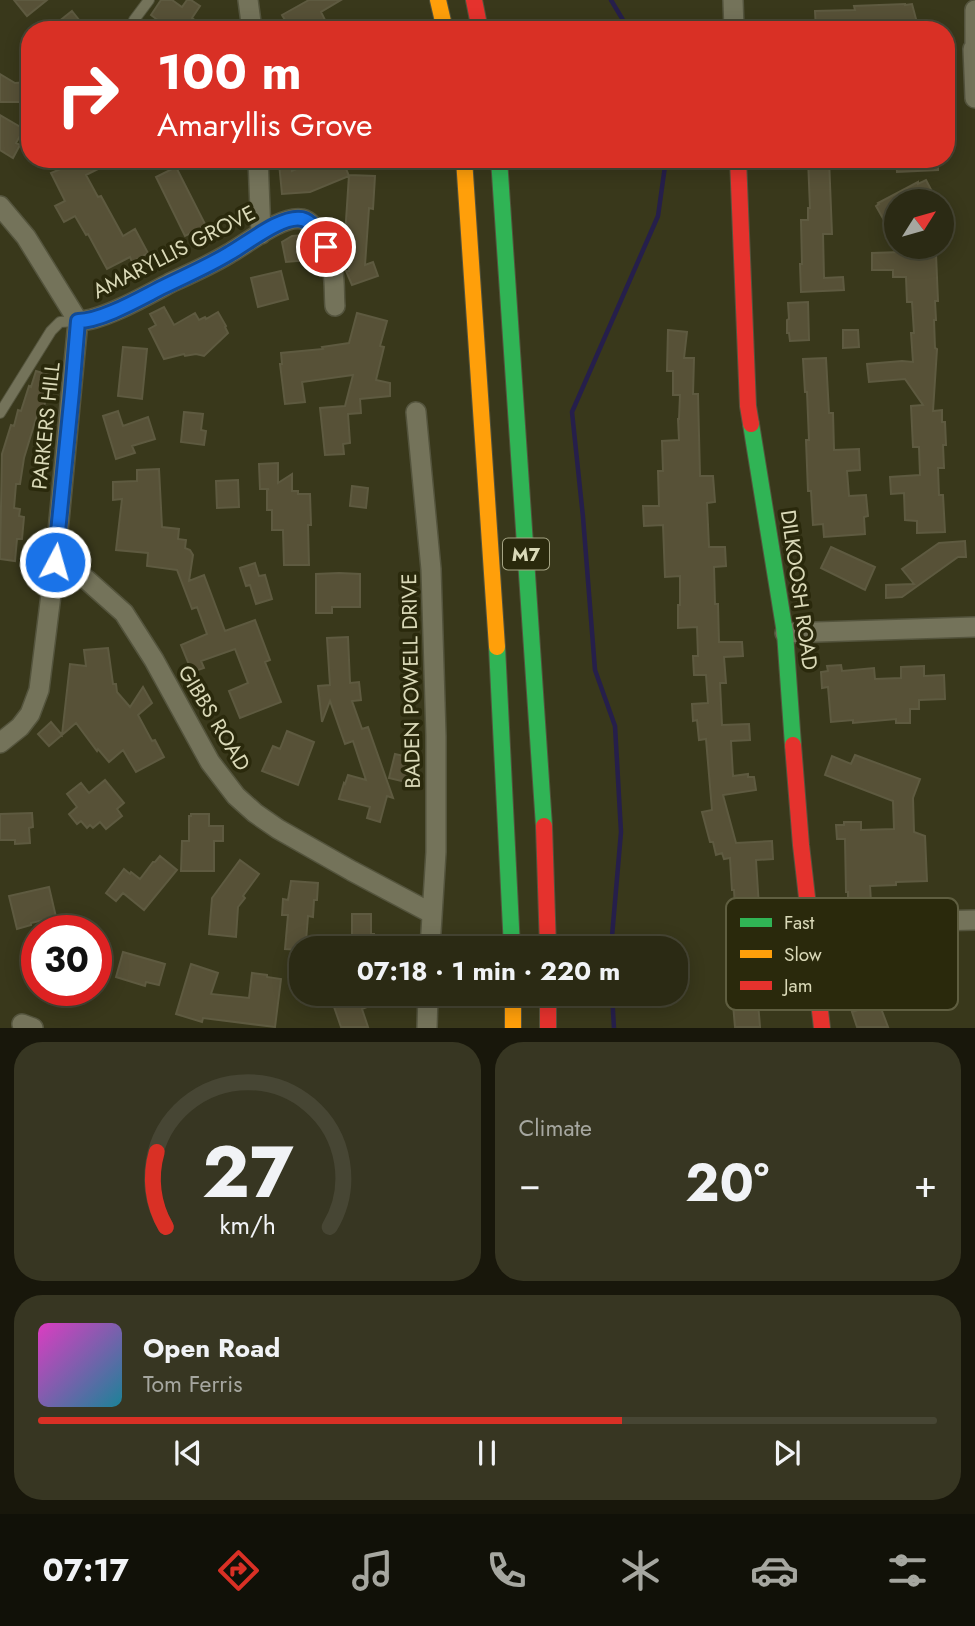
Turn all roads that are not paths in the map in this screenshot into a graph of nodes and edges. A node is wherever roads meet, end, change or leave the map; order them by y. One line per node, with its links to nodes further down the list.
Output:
1 (149, 0): 7 (lane)
2 (248, 0): 8 (street)
3 (438, 0): 9 (main road)
4 (474, 0): 10 (main road)
5 (733, 0): 11 (street)
6 (975, 10): 12 (street)
7 (134, 20)
8 (251, 21)
9 (443, 21)
10 (478, 21)
11 (734, 21)
12 (975, 98)
13 (258, 168): 18 (street)
14 (465, 168): 30 (main road, M7)
15 (500, 168): 31 (main road, M7)
16 (738, 168): 25 (main road, DILKOOSH ROAD)
17 (0, 206): 20 (street)
18 (261, 234): 19 (street, AMARYLLIS GROVE); 20 (street, AMARYLLIS GROVE)
19 (335, 306)
20 (78, 321): 22 (lane); 23 (street, PARKERS HILL)
21 (416, 412): 28 (street, BADEN POWELL DRIVE)
22 (0, 414)
23 (55, 562): 26 (street, PARKERS HILL); 28 (street, GIBBS ROAD)
24 (975, 627): 25 (street)
25 (785, 633): 27 (main road, DILKOOSH ROAD)
26 (0, 743)
27 (806, 898)
28 (431, 913): 29 (street, BADEN POWELL DRIVE)
29 (430, 936)
30 (512, 936)
31 (548, 936)
32 (428, 1006): 35 (street)
33 (513, 1006): 36 (main road)
34 (548, 1006): 37 (main road)
35 (427, 1027)
36 (513, 1027)
37 (548, 1027)

